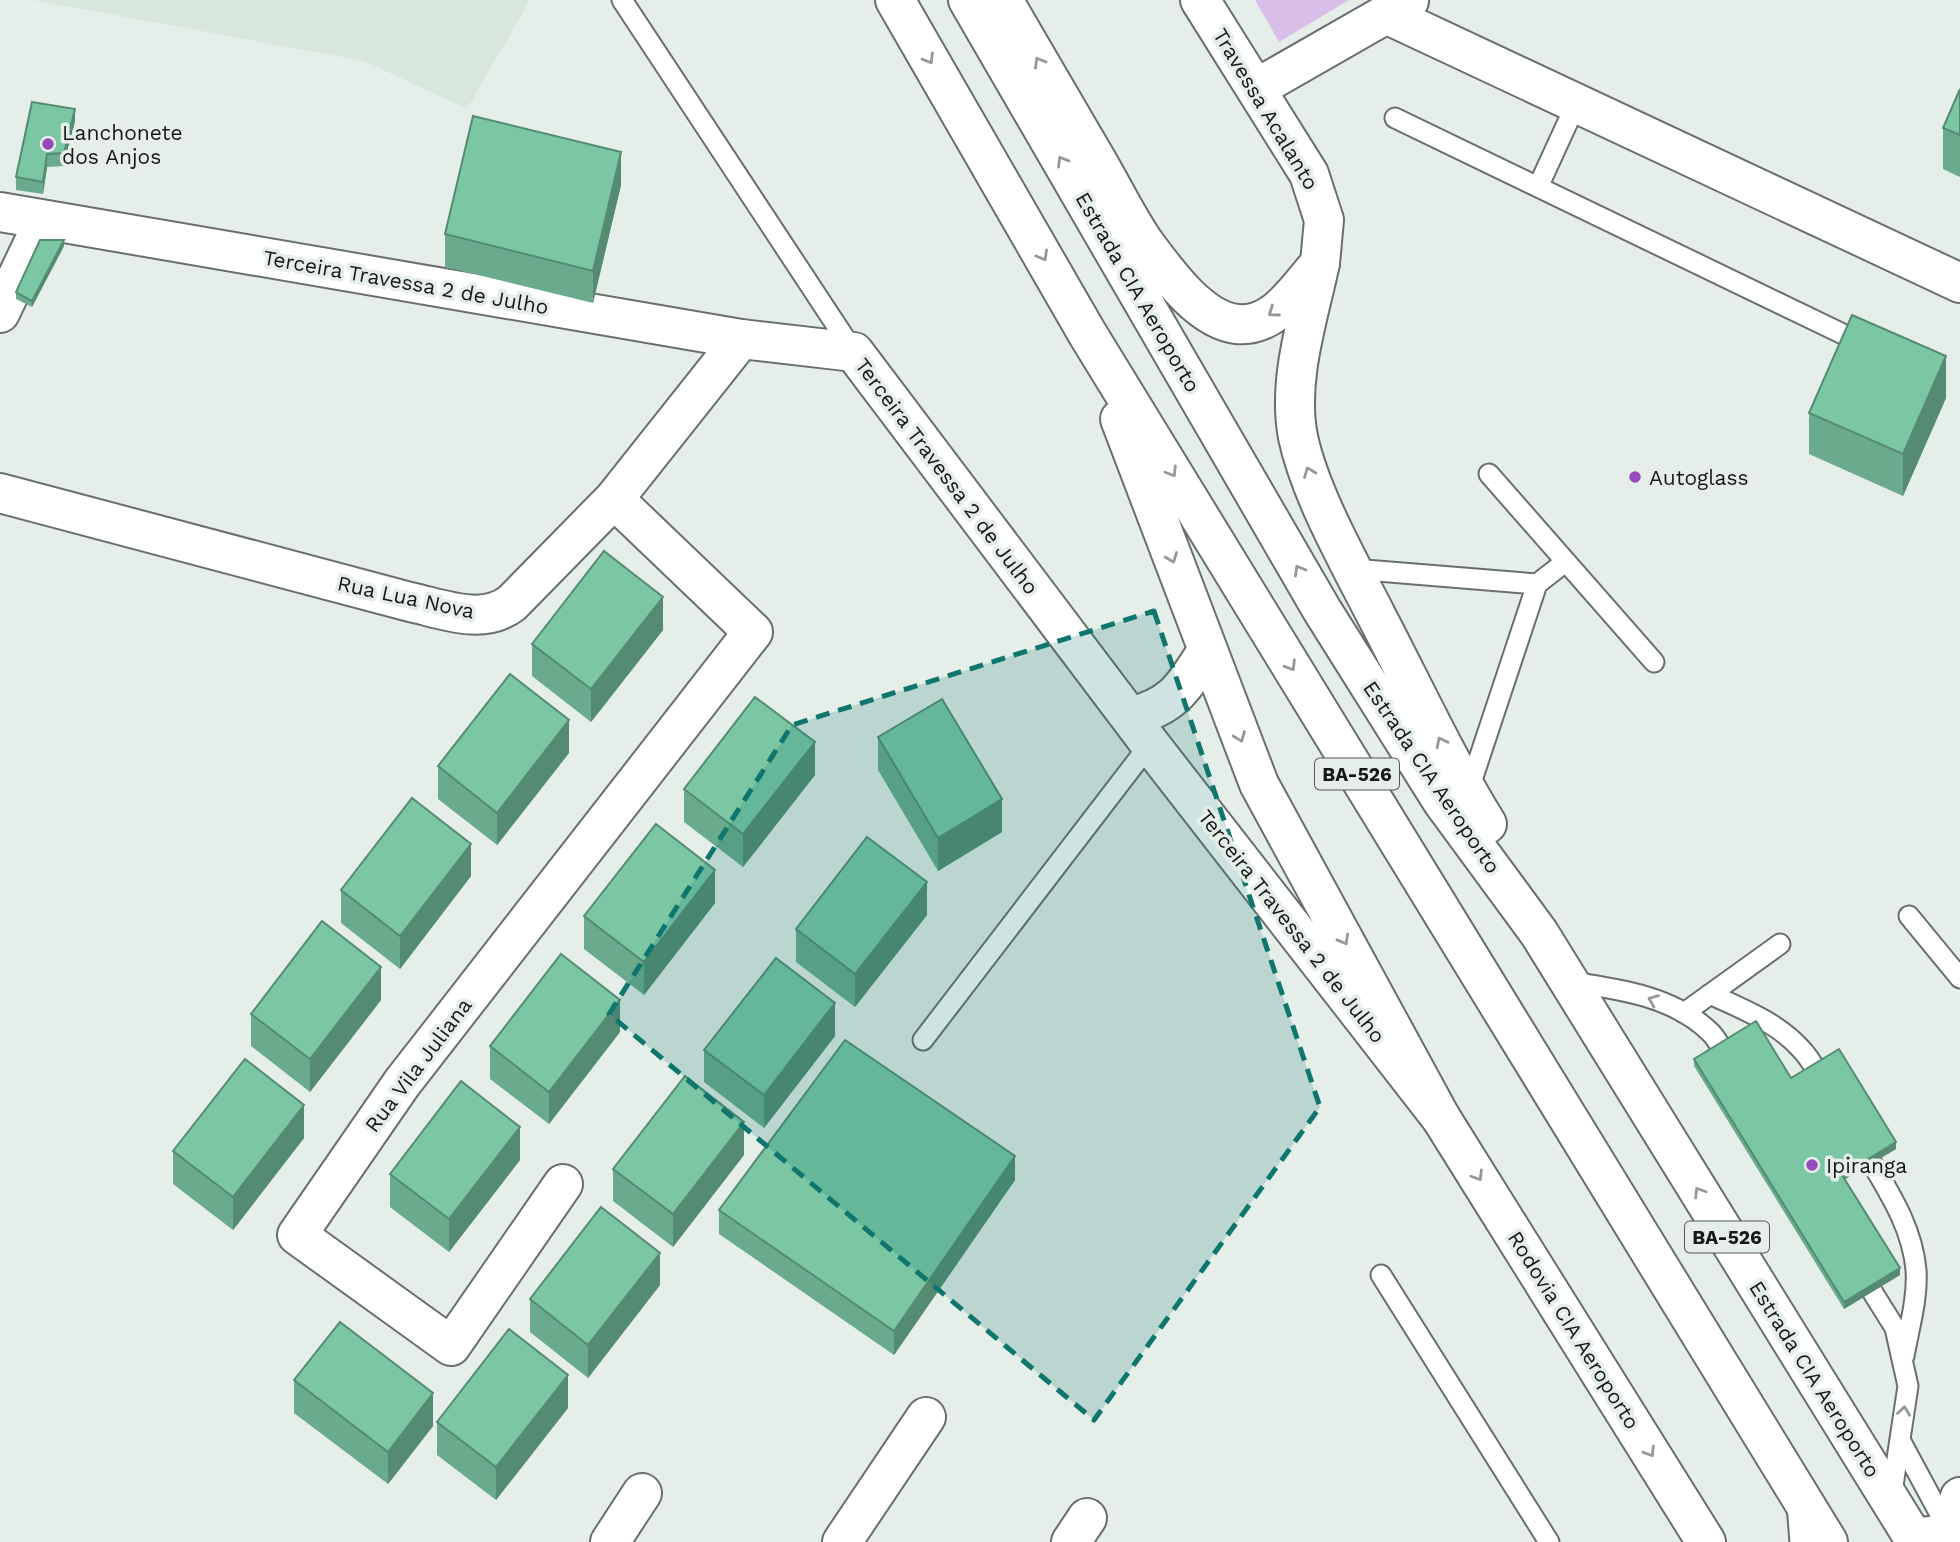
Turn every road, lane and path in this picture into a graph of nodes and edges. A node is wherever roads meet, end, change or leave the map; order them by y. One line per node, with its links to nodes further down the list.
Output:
1 (622, 0): 19 (lane)
2 (895, 0): 16 (main road, BA-526, one-way to 16)
3 (968, 0): 31 (main road, Estrada CIA Aeroporto / BA-526, one-way to 3)
4 (1003, 0): 13 (main road, one-way to 4)
5 (1200, 0): 7 (main road, Travessa Acalanto)
6 (1399, 7): 7 (main road); 8 (main road)
7 (1257, 88): 13 (main road, Travessa Acalanto)
8 (1577, 102): 10 (lane); 14 (main road)
9 (1395, 118): 10 (lane)
10 (1538, 187): 17 (lane)
11 (0, 212): 12 (main road, Terceira Travessa 2 de Julho)
12 (44, 221): 15 (main road); 18 (main road, Terceira Travessa 2 de Julho)
13 (1320, 263): 24 (main road, Travessa Acalanto, one-way to 13)
14 (1960, 283)
15 (0, 313)
16 (1087, 333): 26 (main road, one-way to 26); 48 (main road, BA-526, one-way to 48)
17 (1847, 336)
18 (741, 339): 19 (main road, Terceira Travessa 2 de Julho); 22 (main road, Rua Lua Nova)
19 (854, 352): 28 (main road, Terceira Travessa 2 de Julho)
20 (1489, 474): 23 (lane)
21 (0, 493): 22 (main road, Rua Lua Nova)
22 (614, 499): 42 (main road, Rua Vila Juliana)
23 (1564, 563): 25 (lane); 27 (lane)
24 (1353, 569): 25 (lane); 29 (main road, Travessa Acalanto, one-way to 24)
25 (1536, 584): 29 (lane)
26 (1207, 651): 28 (main road); 40 (main road, one-way to 40)
27 (1654, 662)
28 (1140, 731): 37 (lane); 40 (main road, Terceira Travessa 2 de Julho)
29 (1468, 793): 31 (main road, Travessa Acalanto)
30 (1909, 916): 33 (lane)
31 (1539, 933): 34 (main road, Estrada CIA Aeroporto / BA-526)
32 (1780, 944): 35 (lane)
33 (1960, 978)
34 (1570, 981): 36 (lane, one-way to 34); 50 (main road, Estrada CIA Aeroporto / BA-526, one-way to 34)
35 (1710, 994): 36 (lane); 39 (lane)
36 (1684, 1013): 38 (lane)
37 (923, 1040)
38 (1741, 1081)
39 (1834, 1098)
40 (1441, 1118): 55 (main road, Rodovia CIA Aeroporto, one-way to 55)
41 (1848, 1122): 45 (lane)
42 (564, 1184)
43 (1851, 1257): 45 (lane)
44 (1381, 1275): 54 (lane)
45 (1903, 1364): 47 (lane, one-way to 45)
46 (926, 1418): 53 (main road)
47 (1900, 1440): 50 (lane); 51 (lane)
48 (1796, 1490): 56 (lane); 57 (main road, BA-526)
49 (642, 1493): 52 (main road)
50 (1891, 1503): 51 (main road, Estrada CIA Aeroporto / BA-526)
51 (1940, 1528)
52 (610, 1542)
53 (842, 1542)
54 (1549, 1542)
55 (1706, 1542)
56 (1800, 1542)
57 (1828, 1542)

